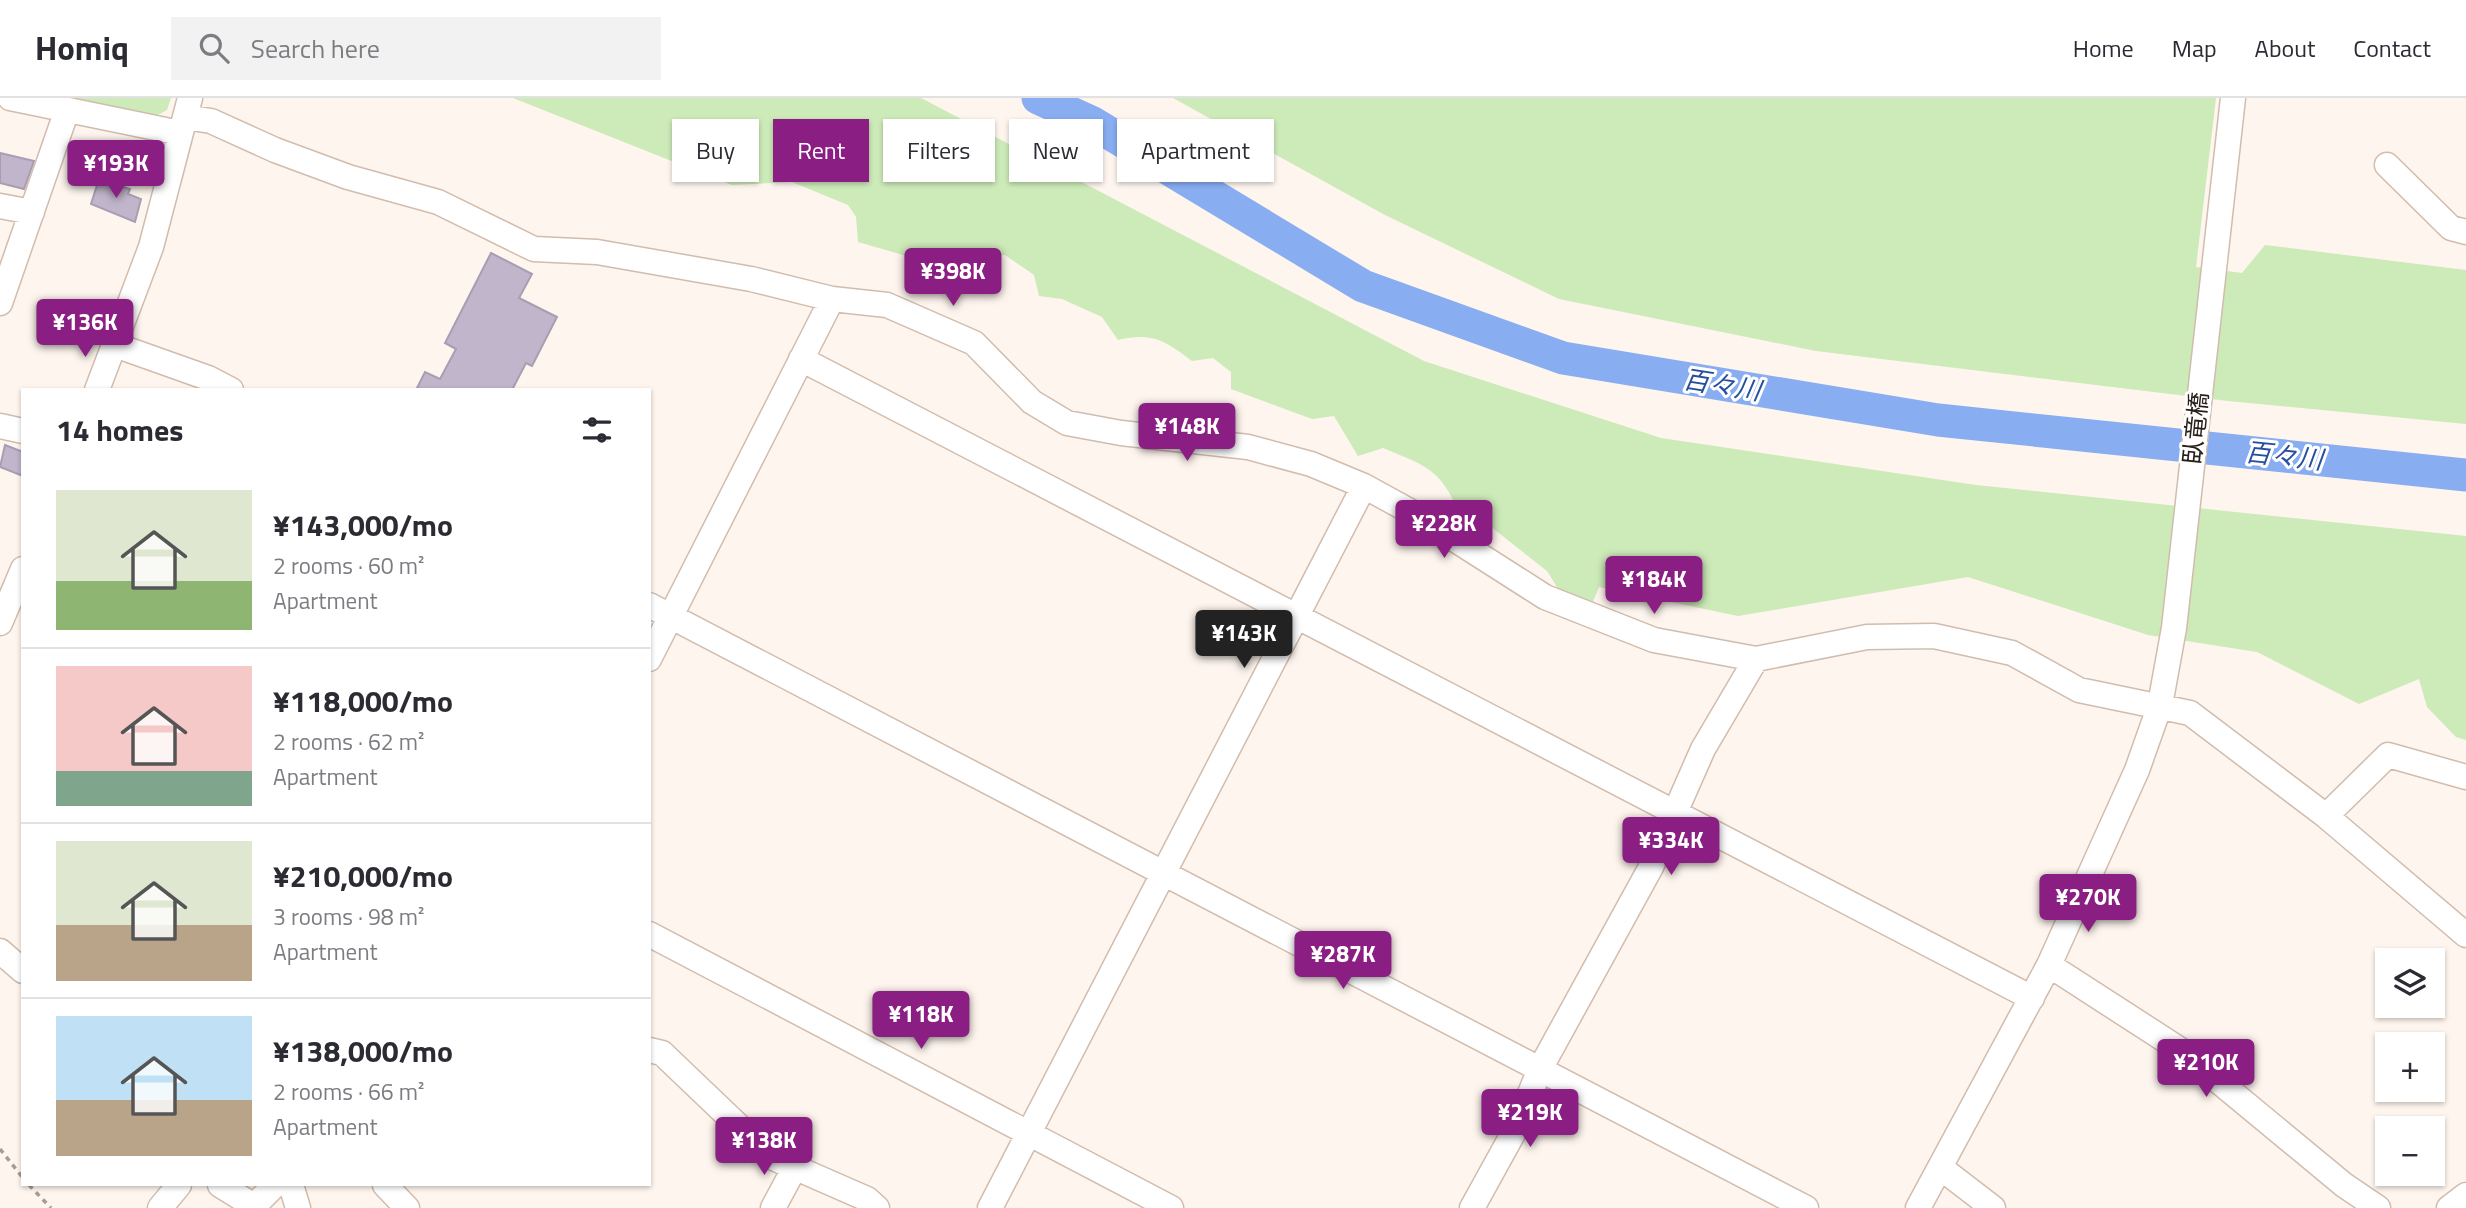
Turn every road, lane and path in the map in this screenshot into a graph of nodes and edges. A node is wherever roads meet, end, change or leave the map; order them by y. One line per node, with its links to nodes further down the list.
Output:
1 (10, 98): 3 (street)
2 (2233, 98): 26 (street, 臥竜橋)
3 (67, 110): 4 (street); 7 (street)
4 (185, 116): 9 (street); 11 (street)
5 (2387, 165): 8 (street)
6 (0, 206): 7 (street)
7 (32, 212): 10 (street)
8 (2466, 232)
9 (832, 299): 12 (street); 19 (street)
10 (0, 303)
11 (115, 345): 13 (street); 14 (street)
12 (801, 359): 21 (street); 22 (street)
13 (161, 361): 15 (street); 16 (street)
14 (98, 388)
15 (178, 388)
16 (226, 388)
17 (0, 426): 18 (street)
18 (21, 431)
19 (1364, 486): 22 (street); 25 (street)
20 (21, 574): 23 (street)
21 (660, 610): 24 (street); 30 (street)
22 (1296, 618): 28 (street); 30 (street)
23 (0, 623)
24 (651, 650)
25 (1756, 659): 26 (street); 28 (street)
26 (2160, 705): 29 (street); 34 (street, 臥竜橋)
27 (2466, 777): 29 (street)
28 (1675, 812): 36 (street); 38 (street)
29 (2326, 816): 32 (street)
30 (1165, 875): 38 (street); 39 (street)
31 (651, 934): 39 (street)
32 (2466, 935)
33 (0, 951): 35 (street)
34 (2049, 964): 36 (street, 臥竜橋); 64 (street)
35 (21, 969)
36 (2032, 998): 42 (street, 臥竜橋)
37 (651, 1051): 41 (street)
38 (1540, 1069): 60 (street); 61 (street)
39 (1029, 1134): 58 (street); 59 (street)
40 (0, 1149): 43 (path)
41 (795, 1167): 56 (street); 57 (street)
42 (1941, 1168): 62 (street, 臥竜橋); 63 (street)
43 (21, 1175)
44 (30, 1186): 52 (path)
45 (178, 1186): 53 (street)
46 (222, 1186): 51 (street)
47 (274, 1186): 51 (street)
48 (291, 1186): 54 (street)
49 (385, 1186): 55 (street)
50 (2466, 1195): 65 (street)
51 (253, 1207)
52 (51, 1208)
53 (160, 1208)
54 (298, 1208)
55 (407, 1208)
56 (774, 1208)
57 (877, 1208)
58 (990, 1208)
59 (1171, 1208)
60 (1472, 1208)
61 (1806, 1208)
62 (1918, 1208)
63 (1993, 1208)
64 (2378, 1208)
65 (2449, 1208)

